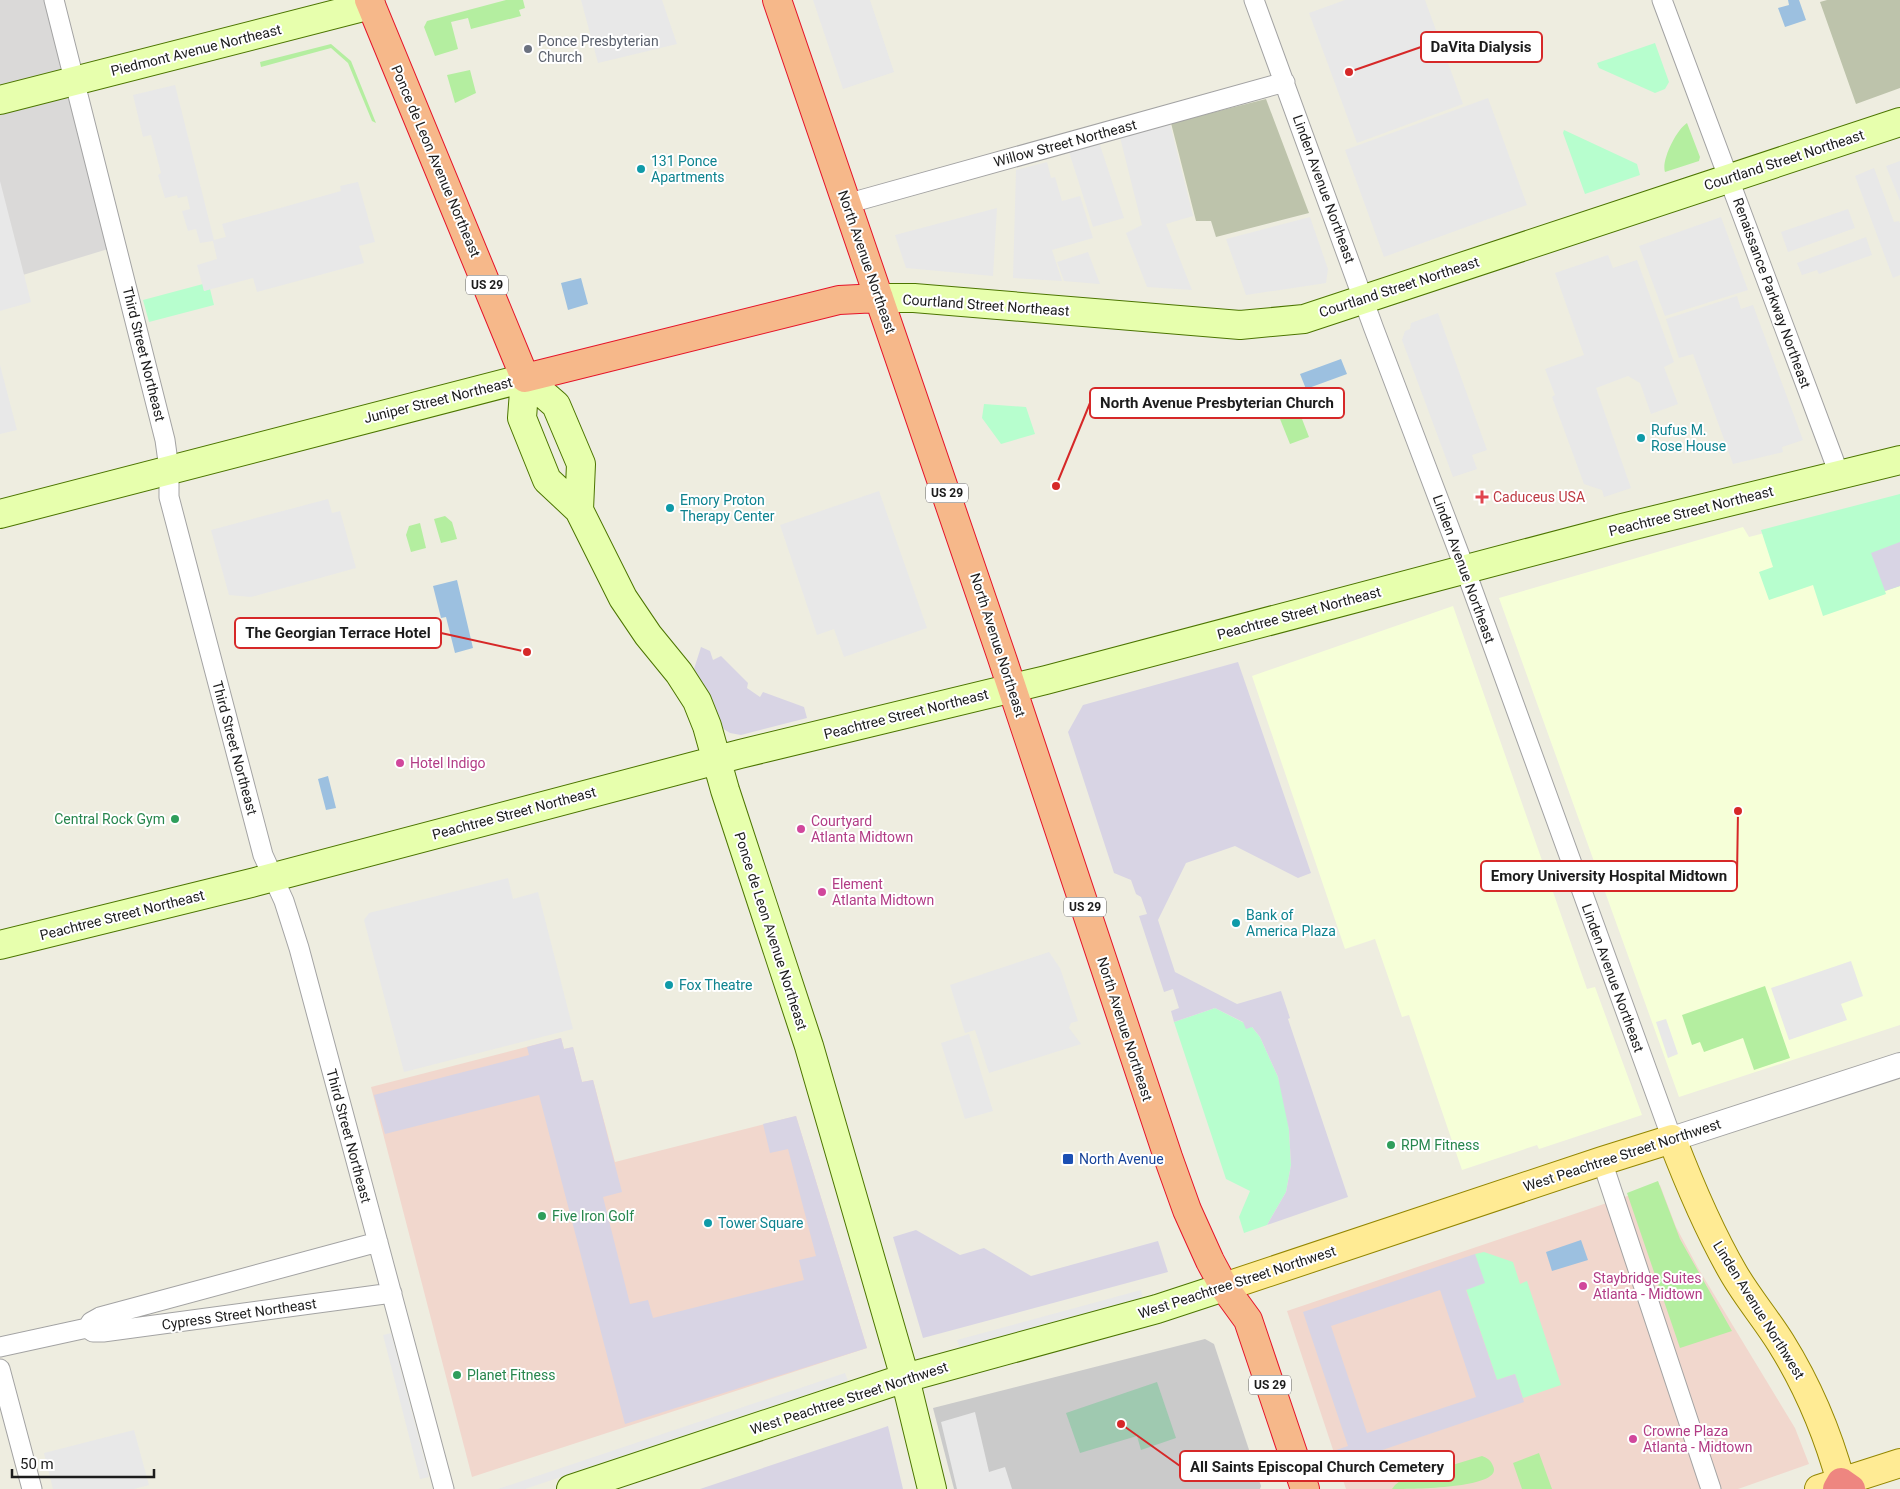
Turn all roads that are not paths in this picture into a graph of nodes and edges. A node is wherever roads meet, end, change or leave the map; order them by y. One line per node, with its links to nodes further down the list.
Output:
1 (54, 0): 6 (street, Third Street Northeast)
2 (777, 0): 11 (highway, North Avenue Northeast / US 29)
3 (1254, 0): 7 (street, Linden Avenue Northeast)
4 (1662, 0): 10 (street, Renaissance Parkway Northeast)
5 (377, 2): 6 (main road, Piedmont Avenue Northeast); 14 (highway, Ponce de Leon Avenue Northeast / US 29)
6 (76, 81): 8 (main road, Piedmont Avenue Northeast); 16 (street, Third Street Northeast)
7 (1284, 82): 11 (street, Willow Street Northeast); 13 (street, Linden Avenue Northeast)
8 (0, 100)
9 (1900, 122): 10 (main road, Courtland Street Northeast)
10 (1729, 178): 13 (main road, Courtland Street Northeast); 17 (street, Renaissance Parkway Northeast)
11 (846, 204): 12 (highway, North Avenue Northeast / US 29)
12 (879, 298): 13 (main road, Courtland Street Northeast); 14 (highway, Juniper Street Northeast); 21 (highway, North Avenue Northeast / US 29)
13 (1364, 299): 20 (street, Linden Avenue Northeast)
14 (526, 378): 16 (main road, Juniper Street Northeast); 18 (main road, Ponce de Leon Avenue Northeast); 18 (main road, Ponce de Leon Avenue Northeast)
15 (1900, 460): 17 (main road, Peachtree Street Northeast)
16 (169, 469): 19 (main road, Juniper Street Northeast); 23 (street, Third Street Northeast)
17 (1839, 474): 20 (main road, Peachtree Street Northeast)
18 (579, 510): 22 (main road, Ponce de Leon Avenue Northeast)
19 (0, 514)
20 (1465, 569): 21 (main road, Peachtree Street Northeast); 26 (street, Linden Avenue Northeast)
21 (1012, 688): 22 (main road, Peachtree Street Northeast); 29 (highway, North Avenue Northeast / US 29)
22 (717, 760): 23 (main road, Peachtree Street Northeast); 34 (main road, Ponce de Leon Avenue Northeast)
23 (273, 877): 24 (main road, Peachtree Street Northeast); 28 (street, Third Street Northeast)
24 (0, 945)
25 (1900, 1065): 26 (street, West Peachtree Street Northwest)
26 (1672, 1139): 27 (main road, West Peachtree Street Northwest); 36 (main road, Linden Avenue Northwest)
27 (1602, 1161): 29 (main road, West Peachtree Street Northwest); 42 (street)
28 (378, 1242): 30 (street, Third Street Northeast); 31 (street, Cypress Street Northeast)
29 (1224, 1287): 34 (main road, West Peachtree Street Northwest); 41 (highway, US 29)
30 (392, 1293): 31 (street, Cypress Street Northeast); 38 (street, Third Street Northeast)
31 (87, 1328): 32 (street, Cypress Street Northeast)
32 (0, 1347)
33 (0, 1369): 37 (street)
34 (905, 1378): 39 (main road, West Peachtree Street Northwest); 40 (main road, Ponce de Leon Avenue Northeast)
35 (1900, 1463): 36 (main road)
36 (1837, 1487)
37 (32, 1489)
38 (444, 1489)
39 (571, 1489)
40 (932, 1489)
41 (1306, 1489)
42 (1711, 1489)

